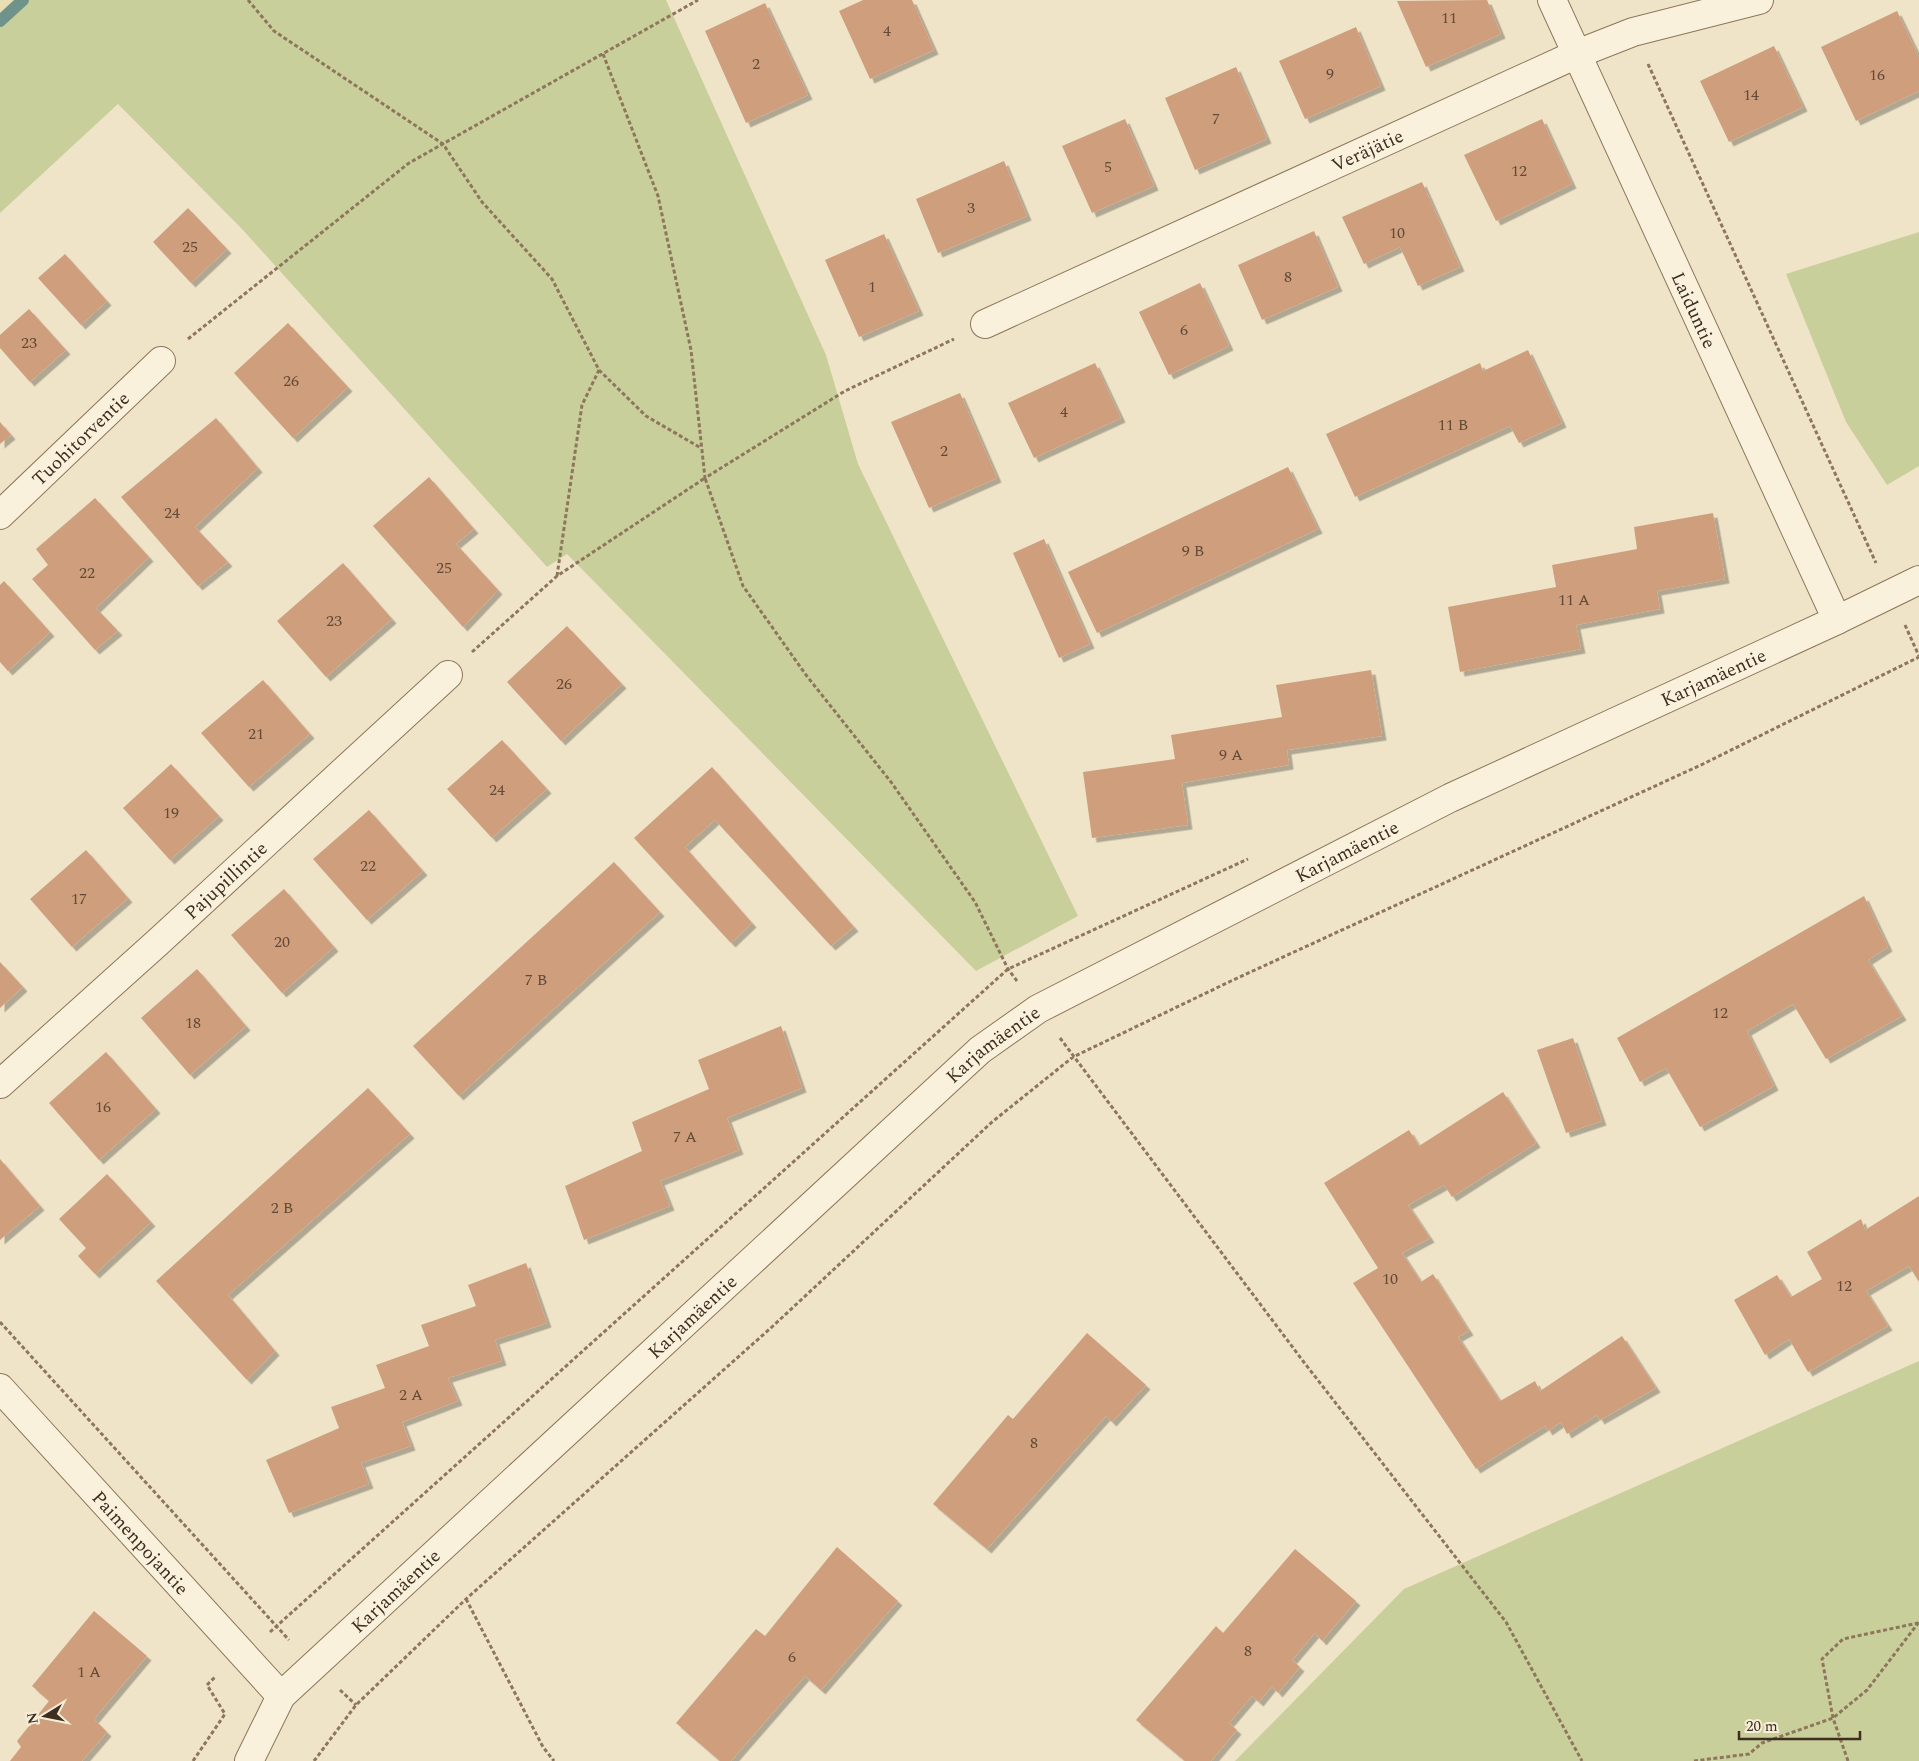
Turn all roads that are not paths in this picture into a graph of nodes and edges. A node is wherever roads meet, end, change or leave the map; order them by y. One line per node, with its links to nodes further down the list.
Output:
1 (1552, 0): 3 (street, Laiduntie)
2 (1759, 0): 3 (street, Veräjätie)
3 (1577, 54): 4 (street, Veräjätie); 8 (street, Laiduntie)
4 (985, 324)
5 (160, 361): 6 (street, Tuohitorventie)
6 (0, 515)
7 (1919, 580): 8 (street, Karjamäentie)
8 (1837, 620): 12 (street, Karjamäentie)
9 (448, 675): 10 (street, Pajupillintie)
10 (0, 1084)
11 (0, 1388): 12 (street, Paimenpojantie)
12 (281, 1696): 13 (street, Karjamäentie)
13 (249, 1761)

